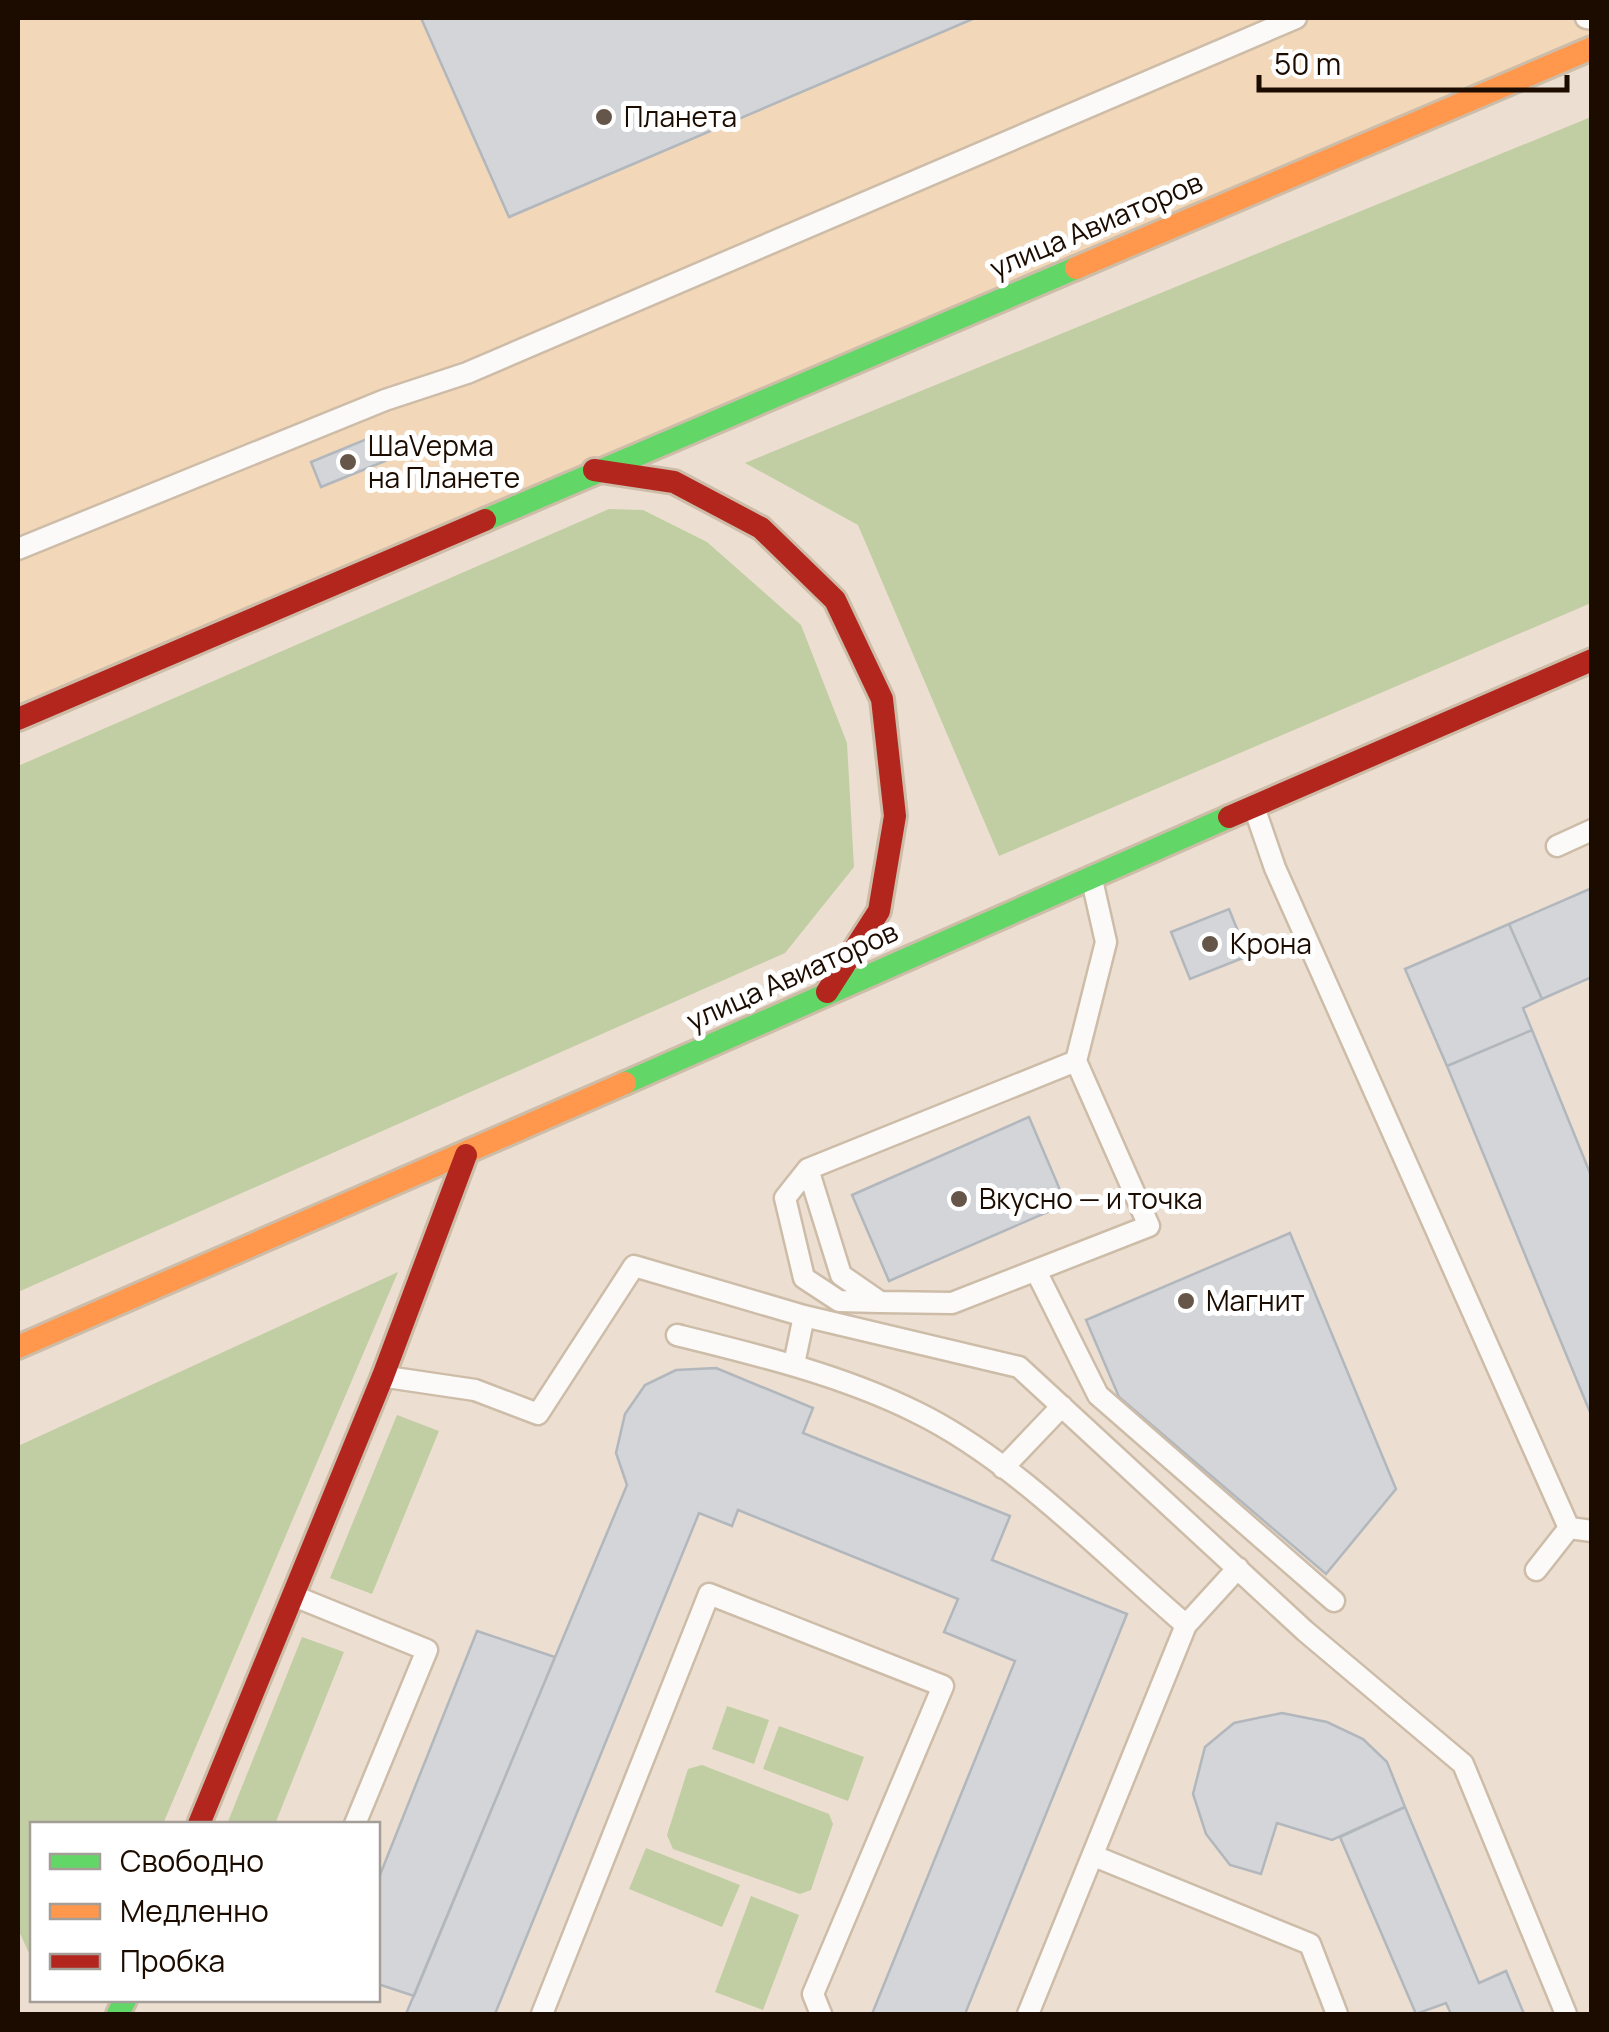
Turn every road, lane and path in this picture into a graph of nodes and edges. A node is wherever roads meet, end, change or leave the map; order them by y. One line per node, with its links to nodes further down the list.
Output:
1 (1296, 18): 4 (lane)
2 (1592, 48): 3 (main road, улица Авиаторов)
3 (593, 470): 6 (main road, улица Авиаторов); 11 (main road)
4 (18, 550)
5 (1592, 660): 7 (main road, улица Авиаторов)
6 (18, 718)
7 (1254, 805): 10 (main road, улица Авиаторов); 24 (lane)
8 (1592, 830): 9 (lane)
9 (1557, 846)
10 (1092, 878): 11 (main road, улица Авиаторов); 12 (lane)
11 (827, 992): 13 (main road, улица Авиаторов)
12 (1076, 1060): 14 (lane); 15 (lane)
13 (466, 1155): 19 (main road, улица Авиаторов); 21 (main road)
14 (808, 1169): 16 (lane); 16 (lane)
15 (1038, 1273): 16 (lane); 29 (lane)
16 (880, 1302)
17 (804, 1316): 20 (lane); 21 (lane); 22 (lane)
18 (676, 1335): 20 (lane)
19 (18, 1347)
20 (794, 1364): 23 (lane)
21 (383, 1376): 28 (main road)
22 (1062, 1406): 23 (lane); 26 (lane)
23 (1003, 1468): 30 (lane)
24 (1569, 1528): 25 (lane); 27 (lane)
25 (1592, 1530)
26 (1238, 1568): 30 (lane); 38 (lane)
27 (1536, 1570)
28 (292, 1595): 31 (main road); 32 (lane)
29 (1334, 1601)
30 (1186, 1624): 33 (lane)
31 (200, 1822)
32 (356, 1822)
33 (1094, 1856): 36 (lane); 37 (lane)
34 (542, 2014): 35 (lane)
35 (821, 2014)
36 (1028, 2014)
37 (1337, 2014)
38 (1566, 2014)

